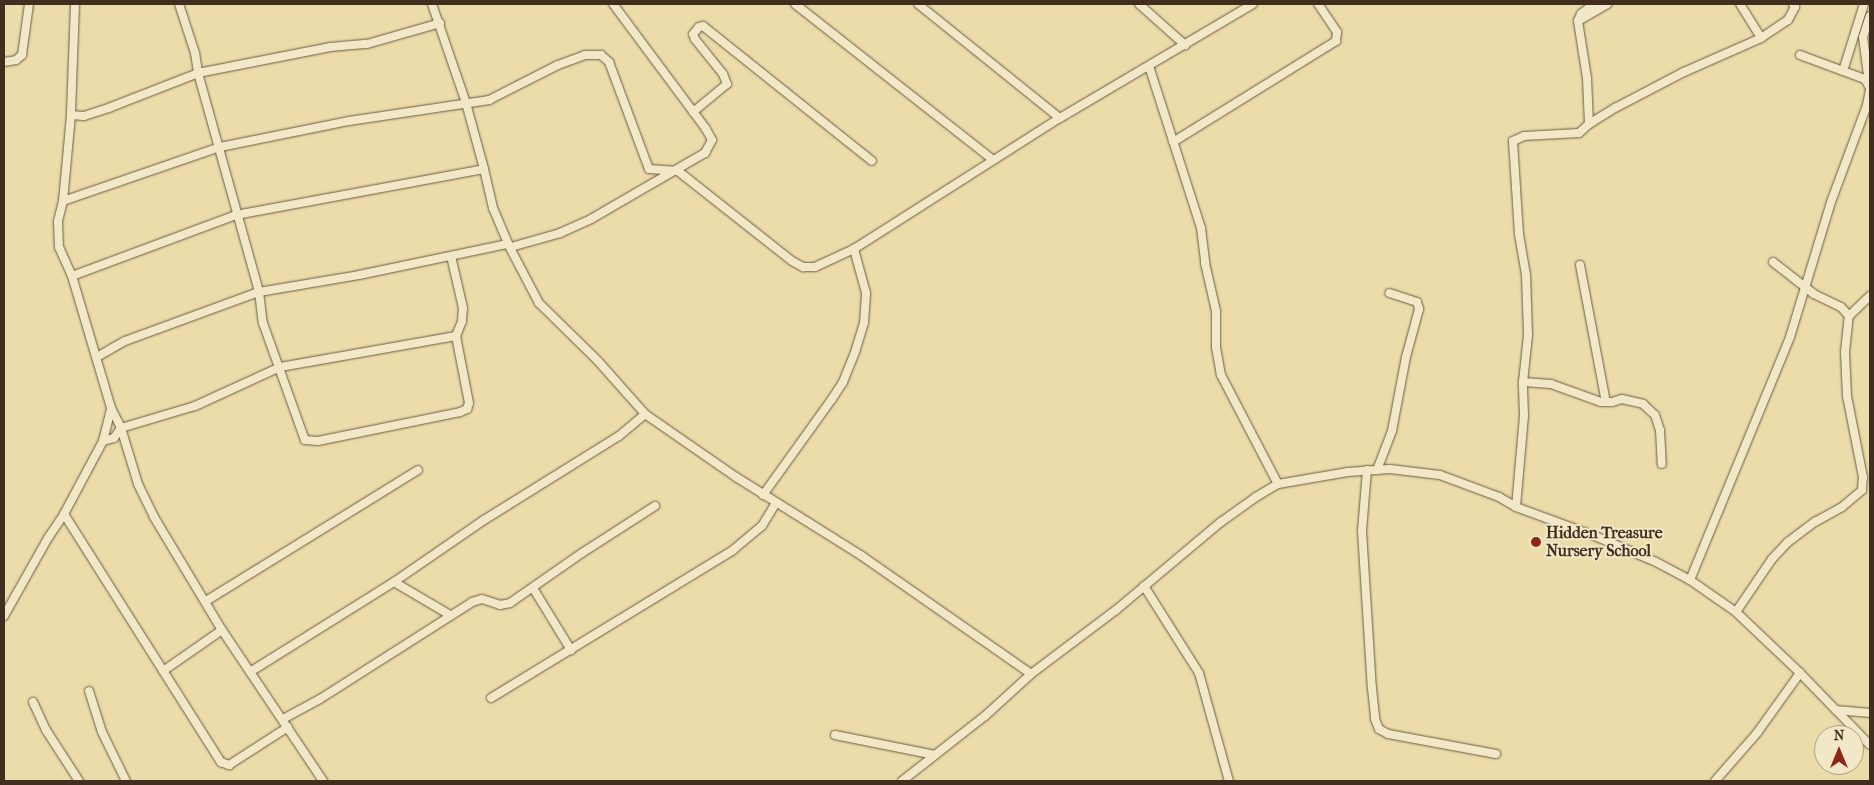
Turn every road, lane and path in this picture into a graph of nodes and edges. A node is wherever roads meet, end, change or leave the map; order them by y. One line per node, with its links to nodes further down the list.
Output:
1 (29, 4): 22 (street)
2 (75, 4): 29 (street)
3 (179, 4): 25 (street)
4 (432, 4): 18 (street)
5 (613, 4): 28 (street)
6 (795, 4): 34 (street)
7 (918, 4): 30 (street)
8 (1139, 4): 20 (street)
9 (1253, 4): 20 (street)
10 (1318, 4): 32 (street)
11 (1594, 4): 17 (street)
12 (1607, 4): 17 (street)
13 (1740, 4): 19 (street)
14 (1793, 4): 19 (street)
15 (1864, 4): 24 (street)
16 (1870, 16): 26 (street)
17 (1578, 21): 31 (street)
18 (440, 23): 25 (street); 27 (street)
19 (1761, 38): 31 (street)
20 (1185, 44): 23 (street)
21 (1800, 55): 24 (street)
22 (4, 62)
23 (1149, 66): 30 (street); 32 (street)
24 (1843, 71): 26 (street)
25 (198, 73): 29 (street); 33 (street)
26 (1870, 88): 46 (street)
27 (466, 103): 33 (street); 36 (street); 37 (street)
28 (693, 112): 35 (street); 37 (street)
29 (71, 115): 38 (street)
30 (1060, 118): 34 (street)
31 (1589, 124): 54 (street)
32 (1173, 142): 64 (street)
33 (220, 147): 38 (street); 39 (street)
34 (993, 160): 41 (street)
35 (872, 161)
36 (484, 169): 39 (street); 40 (street)
37 (678, 171): 40 (street); 41 (street)
38 (63, 201): 45 (street)
39 (236, 215): 45 (street); 47 (street)
40 (510, 246): 42 (street); 57 (street)
41 (854, 248): 66 (street)
42 (451, 256): 47 (street); 51 (street)
43 (1773, 262): 46 (street)
44 (1580, 265): 55 (street)
45 (72, 276): 52 (street)
46 (1805, 285): 50 (street); 71 (street)
47 (259, 292): 52 (street); 53 (street)
48 (1389, 293): 63 (street)
49 (1869, 297): 50 (street)
50 (1849, 316): 65 (street)
51 (456, 336): 53 (street); 53 (street)
52 (97, 357): 56 (street)
53 (280, 367): 58 (street)
54 (1523, 382): 55 (street); 69 (street)
55 (1606, 402): 60 (street)
56 (111, 408): 58 (street); 59 (street)
57 (645, 414): 66 (street); 72 (street)
58 (121, 428): 59 (street); 75 (street)
59 (102, 441): 70 (street)
60 (1662, 464)
61 (418, 470): 75 (street)
62 (1367, 470): 63 (street); 64 (street); 94 (street)
63 (1377, 470): 69 (street)
64 (1278, 484): 73 (street)
65 (1867, 487): 76 (street)
66 (764, 495): 67 (street)
67 (776, 503): 80 (street); 84 (street)
68 (655, 506): 74 (street)
69 (1516, 507): 71 (street)
70 (64, 514): 78 (street); 81 (street)
71 (1690, 580): 76 (street)
72 (394, 582): 77 (street); 82 (street)
73 (1144, 586): 84 (street); 100 (street)
74 (533, 588): 77 (street); 80 (street)
75 (206, 601): 79 (street)
76 (1736, 612): 83 (street)
77 (450, 615): 90 (street)
78 (4, 616)
79 (222, 630): 81 (street); 82 (street)
80 (571, 650): 86 (street)
81 (163, 671): 91 (street)
82 (250, 672): 90 (street)
83 (1800, 673): 88 (street); 101 (street)
84 (1031, 674): 95 (street)
85 (89, 691): 97 (street)
86 (491, 698)
87 (33, 702): 96 (street)
88 (1836, 710): 89 (street); 93 (street)
89 (1870, 713)
90 (283, 719): 91 (street)
91 (288, 727): 98 (street)
92 (835, 735): 95 (street)
93 (1870, 745)
94 (1496, 754)
95 (935, 755): 99 (street)
96 (79, 781)
97 (126, 781)
98 (323, 781)
99 (902, 781)
100 (1229, 781)
101 (1715, 781)

